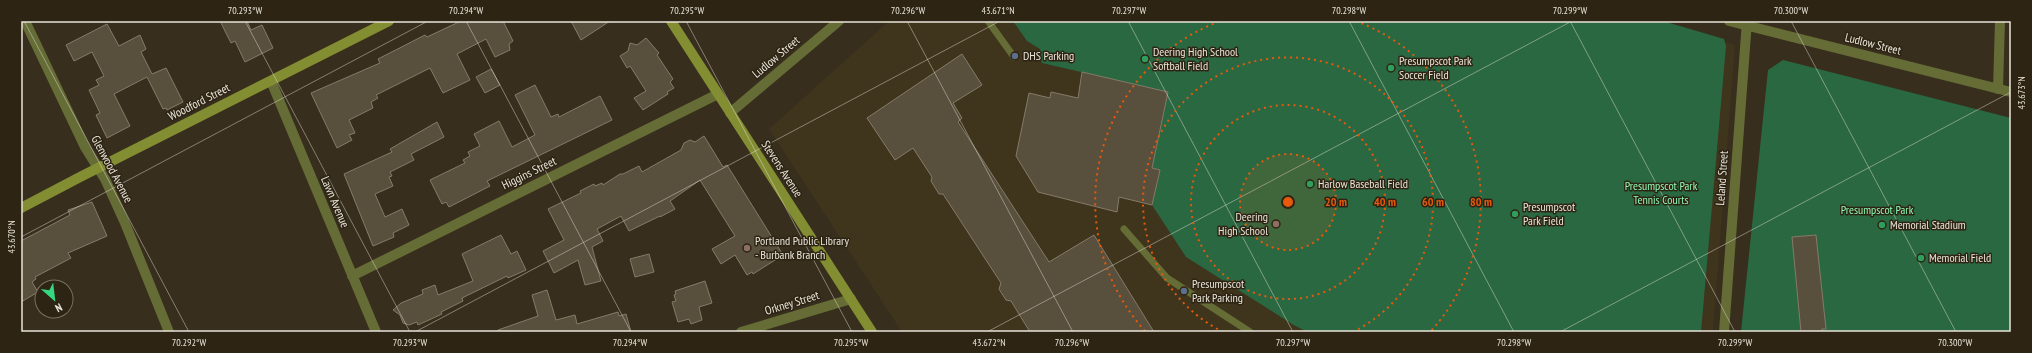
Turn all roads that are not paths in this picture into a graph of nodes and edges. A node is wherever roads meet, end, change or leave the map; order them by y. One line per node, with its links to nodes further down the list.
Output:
1 (25, 21): 15 (street, Glenwood Avenue)
2 (390, 21): 10 (main road, Woodford Street)
3 (671, 21): 13 (main road, Stevens Avenue)
4 (839, 21): 14 (street, Ludlow Street)
5 (988, 21): 9 (lane)
6 (1729, 21): 8 (street, Ludlow Street)
7 (2000, 21): 11 (street)
8 (1747, 24): 11 (street, Ludlow Street); 25 (street, Leland Street)
9 (1014, 57)
10 (271, 81): 15 (main road, Woodford Street); 18 (street, Lawn Avenue)
11 (1998, 89): 12 (street, Ludlow Street)
12 (2011, 92)
13 (718, 94): 14 (main road, Stevens Avenue); 18 (street, Higgins Street)
14 (730, 113): 19 (main road, Stevens Avenue)
15 (98, 168): 16 (main road, Woodford Street); 20 (street, Glenwood Avenue)
16 (21, 208)
17 (1124, 229): 24 (lane)
18 (352, 276): 21 (street, Lawn Avenue)
19 (851, 299): 22 (street, Orkney Street); 23 (main road, Stevens Avenue)
20 (169, 332)
21 (376, 332)
22 (740, 332)
23 (872, 332)
24 (1250, 332)
25 (1724, 332)

